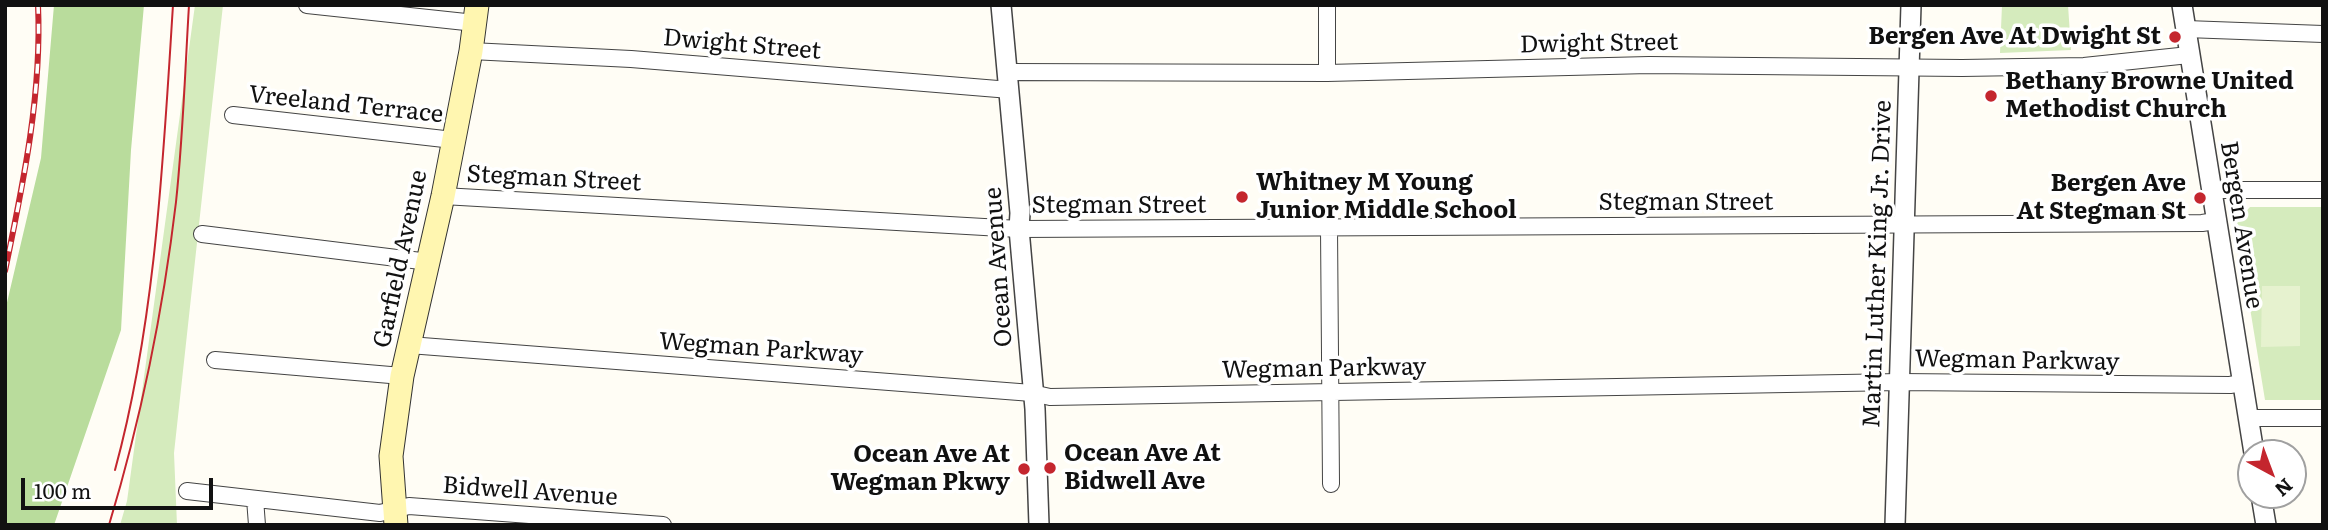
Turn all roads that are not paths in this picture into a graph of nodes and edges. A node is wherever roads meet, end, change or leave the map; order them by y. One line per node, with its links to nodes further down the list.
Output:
1 (307, 5): 6 (street)
2 (1001, 5): 13 (street, Ocean Avenue)
3 (1326, 5): 12 (street)
4 (1911, 5): 11 (street, Martin Luther King Jr. Drive)
5 (2182, 5): 7 (street, Bergen Avenue)
6 (476, 14): 9 (main road, Garfield Avenue)
7 (2186, 29): 8 (street); 10 (street, Bergen Avenue)
8 (2323, 34)
9 (471, 51): 13 (street, Dwight Street); 15 (main road, Garfield Avenue)
10 (2189, 55): 11 (street, Dwight Street); 16 (street, Bergen Avenue)
11 (1909, 67): 12 (street, Dwight Street); 20 (street, Martin Luther King Jr. Drive)
12 (1327, 73): 13 (street, Dwight Street)
13 (1009, 81): 22 (street, Ocean Avenue)
14 (233, 115): 15 (street, Vreeland Terrace)
15 (453, 140): 18 (main road, Garfield Avenue)
16 (2210, 190): 17 (street); 19 (street, Bergen Avenue)
17 (2323, 190)
18 (443, 196): 22 (street, Stegman Street); 24 (main road, Garfield Avenue)
19 (2216, 221): 20 (street, Stegman Street); 29 (street, Bergen Avenue)
20 (1904, 225): 21 (street, Stegman Street); 28 (street, Martin Luther King Jr. Drive)
21 (1329, 228): 22 (street, Stegman Street); 30 (street)
22 (1019, 229): 31 (street, Ocean Avenue)
23 (202, 234): 24 (street)
24 (429, 262): 25 (main road, Garfield Avenue)
25 (409, 345): 27 (main road, Garfield Avenue); 31 (street, Wegman Parkway)
26 (215, 360): 27 (street)
27 (402, 376): 38 (main road, Garfield Avenue)
28 (1900, 382): 29 (street, Wegman Parkway); 30 (street, Wegman Parkway); 42 (street, Martin Luther King Jr. Drive)
29 (2242, 383): 32 (street, Bergen Avenue)
30 (1331, 392): 31 (street, Wegman Parkway); 35 (street)
31 (1032, 393): 41 (street, Ocean Avenue)
32 (2248, 418): 33 (street); 34 (street, Bergen Avenue)
33 (2323, 418)
34 (2252, 439)
35 (1331, 484)
36 (187, 491): 37 (street, Bidwell Avenue)
37 (255, 499): 38 (street, Bidwell Avenue); 39 (street)
38 (395, 517): 40 (street, Bidwell Avenue)
39 (257, 525)
40 (663, 525)
41 (1039, 525)
42 (1895, 525)

